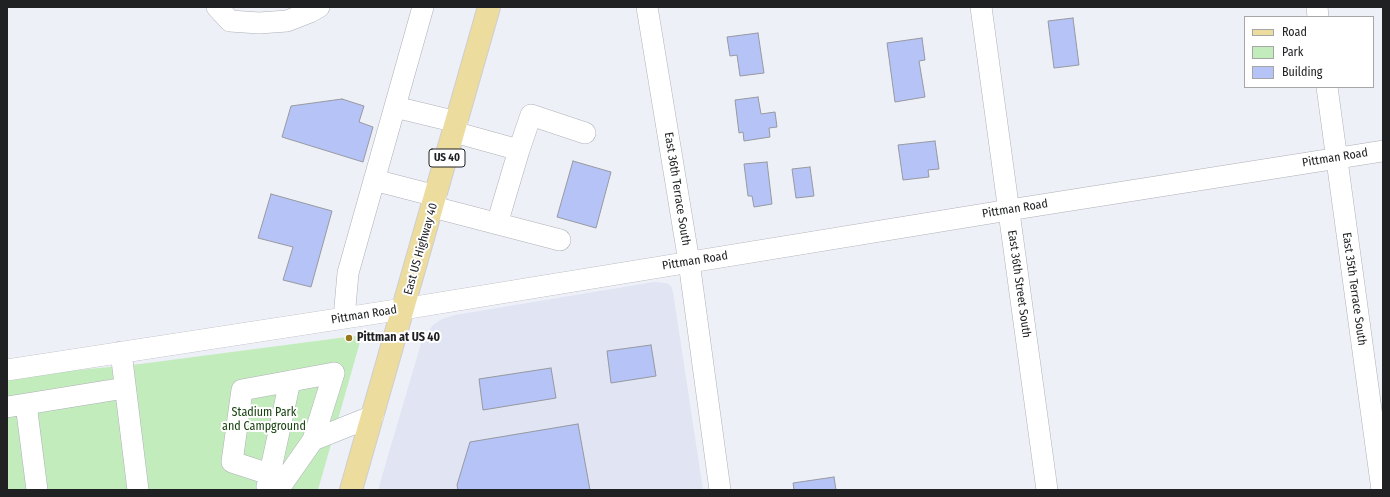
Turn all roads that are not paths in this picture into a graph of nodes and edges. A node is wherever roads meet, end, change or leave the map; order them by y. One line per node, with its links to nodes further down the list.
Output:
1 (217, 7): 2 (street)
2 (319, 7)
3 (423, 7): 8 (street)
4 (490, 7): 9 (main road, East US Highway 40 / US 40)
5 (647, 7): 19 (street, East 36th Terrace South)
6 (982, 7): 16 (street, East 36th Street South)
7 (1327, 88): 13 (street, East 35th Terrace South)
8 (395, 107): 9 (street); 14 (street)
9 (455, 127): 11 (street); 15 (main road, East US Highway 40 / US 40)
10 (585, 133): 11 (street)
11 (518, 150): 17 (street)
12 (1383, 151): 13 (street, Pittman Road)
13 (1337, 158): 16 (street, Pittman Road); 35 (street, East 35th Terrace South)
14 (374, 180): 15 (street); 21 (street)
15 (434, 201): 17 (street); 20 (main road, East US Highway 40 / US 40)
16 (1009, 210): 19 (street, Pittman Road); 34 (street, East 36th Street South)
17 (498, 224): 18 (street)
18 (560, 240)
19 (689, 262): 20 (street, Pittman Road); 33 (street, East 36th Terrace South)
20 (403, 309): 21 (street, Pittman Road); 27 (main road, East US Highway 40 / US 40)
21 (344, 318): 22 (street, Pittman Road)
22 (121, 352): 23 (street, Pittman Road); 25 (street)
23 (7, 370)
24 (290, 381): 28 (street); 29 (street); 29 (street)
25 (125, 388): 26 (street); 31 (street)
26 (16, 406): 30 (street)
27 (373, 416): 28 (street); 32 (main road, East US Highway 40 / US 40)
28 (313, 440): 29 (street)
29 (271, 485)
30 (37, 490)
31 (138, 490)
32 (351, 490)
33 (720, 490)
34 (1047, 490)
35 (1382, 490)

